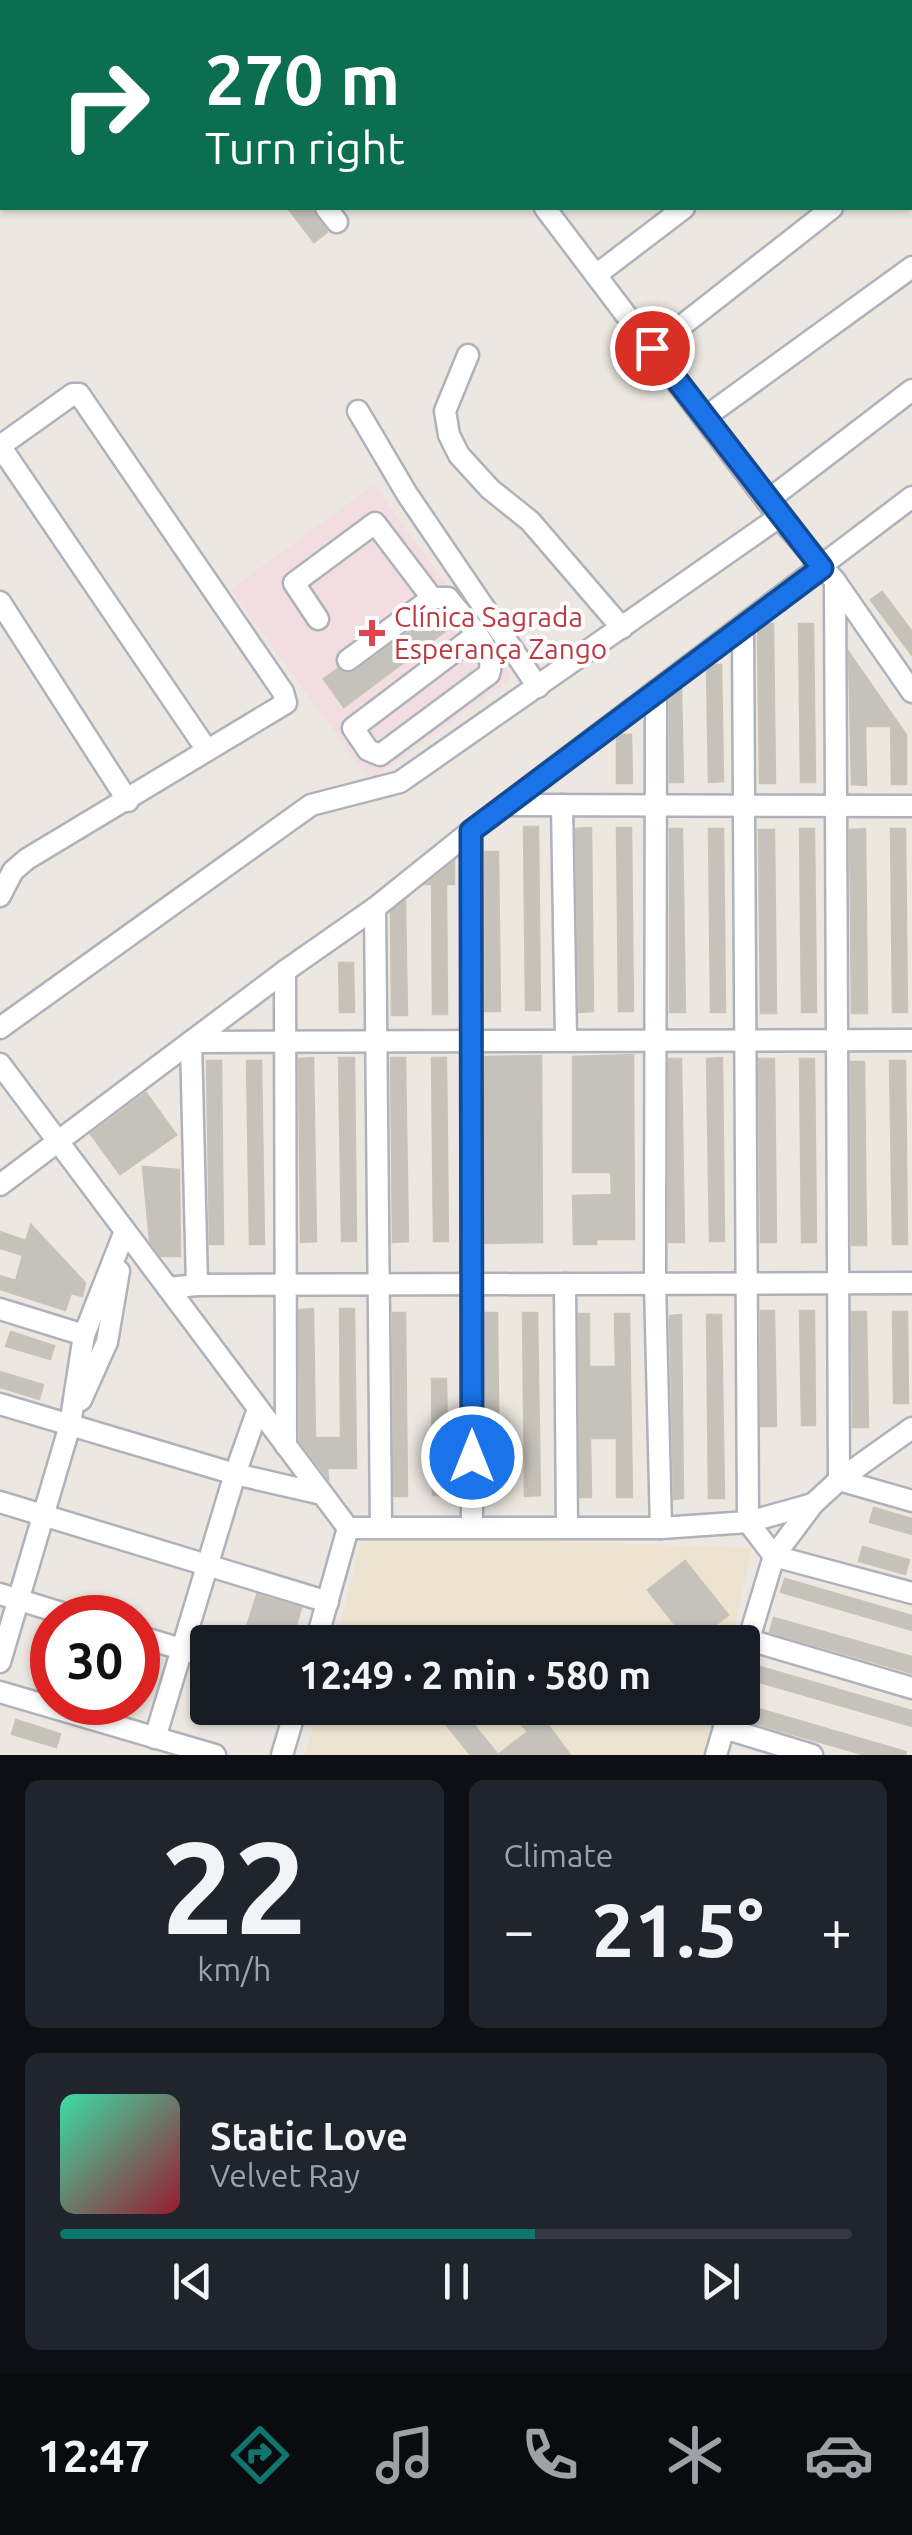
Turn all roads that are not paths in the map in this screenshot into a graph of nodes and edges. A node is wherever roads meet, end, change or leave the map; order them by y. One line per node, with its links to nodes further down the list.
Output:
1 (547, 210): 5 (street)
2 (681, 210): 5 (street)
3 (829, 210): 6 (street)
4 (912, 267): 10 (street)
5 (596, 275): 6 (street)
6 (652, 348): 10 (street)
7 (468, 355): 17 (street)
8 (912, 390): 12 (street)
9 (358, 410): 21 (street)
10 (704, 418): 12 (street)
11 (908, 508): 13 (street)
12 (773, 509): 13 (street); 17 (street)
13 (828, 574): 18 (street); 23 (street); 32 (street)
14 (432, 598): 16 (street); 19 (street); 20 (street)
15 (0, 602): 27 (street)
16 (318, 618)
17 (622, 628): 21 (street)
18 (742, 628): 22 (street); 31 (street)
19 (476, 635): 24 (street); 24 (street)
20 (348, 660)
21 (538, 687): 25 (street)
22 (656, 691): 28 (street); 30 (street)
23 (912, 692)
24 (442, 710): 25 (street)
25 (464, 739): 38 (street)
26 (207, 750): 26 (street); 27 (street)
27 (128, 800): 35 (street)
28 (506, 804): 29 (street); 34 (street)
29 (562, 805): 30 (street); 39 (street)
30 (655, 805): 31 (street); 40 (street)
31 (746, 806): 32 (street); 44 (street)
32 (836, 806): 33 (street); 41 (street)
33 (912, 806)
34 (471, 831): 36 (street); 47 (street)
35 (0, 896)
36 (375, 908): 37 (street); 43 (street)
37 (284, 971): 45 (street); 46 (street)
38 (0, 1028)
39 (566, 1040): 40 (street); 47 (street)
40 (654, 1040): 44 (street); 58 (street)
41 (837, 1040): 42 (street); 44 (street); 53 (street)
42 (912, 1040)
43 (377, 1041): 46 (street); 47 (street); 55 (street)
44 (743, 1041): 52 (street)
45 (191, 1042): 46 (street); 49 (street); 59 (street)
46 (284, 1042): 60 (street)
47 (471, 1042): 56 (street)
48 (0, 1064): 49 (street)
49 (58, 1142): 50 (street); 51 (street)
50 (0, 1185)
51 (125, 1231): 61 (street); 63 (street); 66 (street)
52 (746, 1283): 53 (street); 58 (street); 76 (street)
53 (838, 1283): 54 (street); 70 (street)
54 (912, 1283)
55 (379, 1284): 56 (street); 60 (street); 77 (street)
56 (472, 1284): 57 (street); 78 (street)
57 (565, 1284): 58 (street); 79 (street)
58 (655, 1284): 81 (street)
59 (197, 1285): 60 (street); 61 (street)
60 (287, 1285): 68 (street)
61 (168, 1288): 65 (street)
62 (0, 1309): 63 (street)
63 (84, 1335): 66 (street)
64 (0, 1404): 66 (street)
65 (258, 1409): 68 (street); 69 (street)
66 (70, 1425): 69 (street); 75 (street)
67 (912, 1428): 70 (street)
68 (286, 1446): 71 (street)
69 (235, 1474): 71 (street); 83 (street)
70 (840, 1480): 72 (street); 74 (street)
71 (322, 1494): 80 (street)
72 (912, 1500)
73 (0, 1502): 75 (street)
74 (813, 1504): 76 (street); 82 (street)
75 (43, 1516): 83 (street); 85 (street)
76 (748, 1522): 81 (street); 82 (street)
77 (381, 1526): 78 (street); 80 (street)
78 (472, 1526): 79 (street)
79 (567, 1527): 81 (street)
80 (348, 1528): 86 (street)
81 (660, 1528)
82 (774, 1556): 84 (street); 88 (street)
83 (207, 1566): 86 (street); 91 (street)
84 (912, 1593)
85 (8, 1596): 93 (street)
86 (328, 1602): 87 (street)
87 (321, 1625)
88 (753, 1625)
89 (160, 1643): 91 (street)
90 (760, 1643): 94 (street)
91 (182, 1650): 92 (street); 99 (street)
92 (190, 1652)
93 (0, 1662)
94 (912, 1688)
95 (0, 1692): 99 (street)
96 (291, 1725): 101 (street)
97 (725, 1725): 102 (street)
98 (743, 1725): 103 (street)
99 (155, 1738): 100 (street)
100 (215, 1755)
101 (282, 1755)
102 (716, 1755)
103 (812, 1755)

